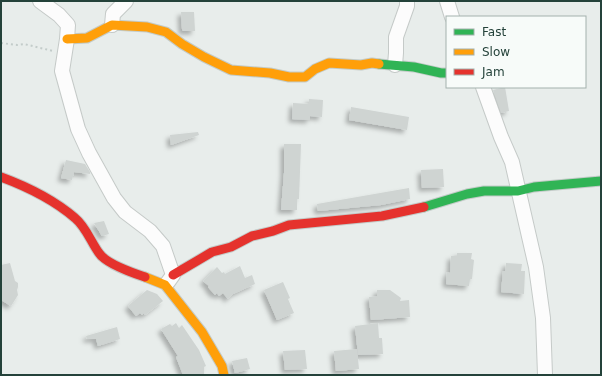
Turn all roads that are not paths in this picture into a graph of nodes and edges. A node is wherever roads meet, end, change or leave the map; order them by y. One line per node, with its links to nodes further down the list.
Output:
1 (40, 1): 7 (street)
2 (126, 1): 6 (street)
3 (407, 1): 8 (street)
4 (447, 1): 5 (street)
5 (452, 16)
6 (112, 25): 7 (street); 8 (street)
7 (67, 39): 14 (street)
8 (395, 65): 9 (street)
9 (446, 73)
10 (483, 88): 13 (street)
11 (1, 177): 16 (street)
12 (601, 182): 13 (street)
13 (518, 191): 15 (street); 18 (street)
14 (167, 254): 15 (street); 16 (street)
15 (188, 267): 16 (street)
16 (169, 280): 17 (street)
17 (224, 375)
18 (545, 375)

